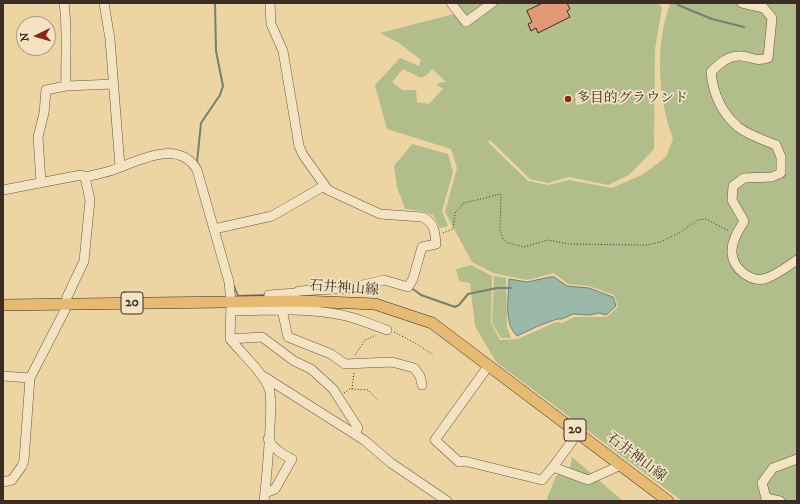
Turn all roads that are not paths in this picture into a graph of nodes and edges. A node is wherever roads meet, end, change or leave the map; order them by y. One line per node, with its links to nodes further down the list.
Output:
1 (64, 3): 8 (street)
2 (104, 3): 7 (street)
3 (270, 3): 14 (street)
4 (451, 3): 5 (street)
5 (492, 3)
6 (742, 3): 17 (street)
7 (114, 84): 8 (street); 9 (street)
8 (66, 86): 13 (street)
9 (119, 153): 10 (street); 11 (street)
10 (138, 161): 11 (street); 16 (street)
11 (120, 168): 12 (street)
12 (85, 178): 13 (street); 19 (street)
13 (41, 183): 15 (street)
14 (324, 186): 16 (street); 18 (street)
15 (3, 190)
16 (216, 229): 21 (street)
17 (797, 260)
18 (269, 301): 21 (main road, 石井神山線 / 20); 25 (main road, 石井神山線 / 20)
19 (66, 304): 20 (main road, 石井神山線 / 20); 21 (main road, 石井神山線 / 20); 28 (street)
20 (3, 305)
21 (231, 307): 22 (street); 24 (street)
22 (282, 310): 23 (street); 29 (street)
23 (387, 330)
24 (230, 339): 26 (street); 31 (street)
25 (489, 364): 30 (main road, 石井神山線 / 20); 35 (street)
26 (260, 374): 31 (street); 32 (street)
27 (3, 376): 28 (street)
28 (30, 378): 36 (street)
29 (422, 385)
30 (578, 433): 34 (main road, 石井神山線 / 20); 35 (street)
31 (355, 434): 38 (street)
32 (268, 439): 37 (street); 37 (street)
33 (797, 459): 40 (street)
34 (621, 465): 35 (street); 39 (main road, 石井神山線 / 20)
35 (553, 467)
36 (3, 482)
37 (265, 497)
38 (447, 501)
39 (668, 501)
40 (780, 501)

